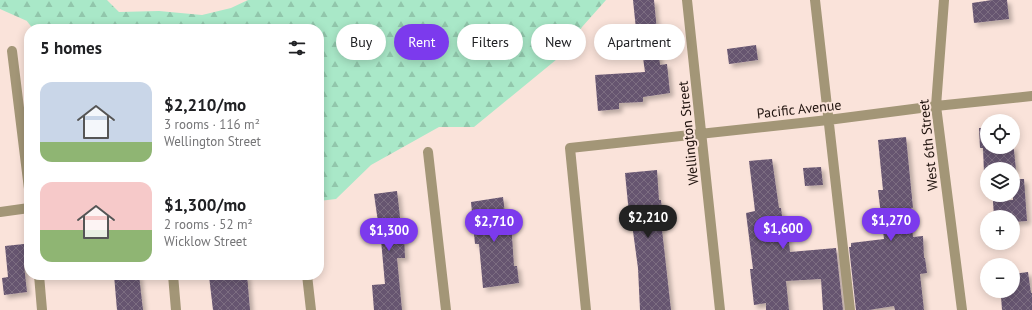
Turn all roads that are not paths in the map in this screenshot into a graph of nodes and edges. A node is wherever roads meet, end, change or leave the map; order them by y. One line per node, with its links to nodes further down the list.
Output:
1 (687, 0): 8 (street, Wellington Street)
2 (815, 0): 7 (street)
3 (944, 0): 6 (street, West 6th Street)
4 (12, 51): 9 (street)
5 (1032, 96): 6 (street, Pacific Avenue)
6 (936, 106): 7 (street, Pacific Avenue); 23 (street, West 6th Street)
7 (828, 120): 8 (street, Pacific Avenue); 22 (street)
8 (702, 133): 20 (street, Pacific Avenue); 21 (street, Wellington Street)
9 (24, 148)
10 (428, 152): 19 (street)
11 (24, 209): 12 (street)
12 (0, 212)
13 (39, 280): 16 (street)
14 (173, 280): 17 (street)
15 (308, 280): 18 (street)
16 (42, 310)
17 (176, 310)
18 (311, 310)
19 (446, 310)
20 (586, 310)
21 (720, 310)
22 (850, 310)
23 (962, 310)

